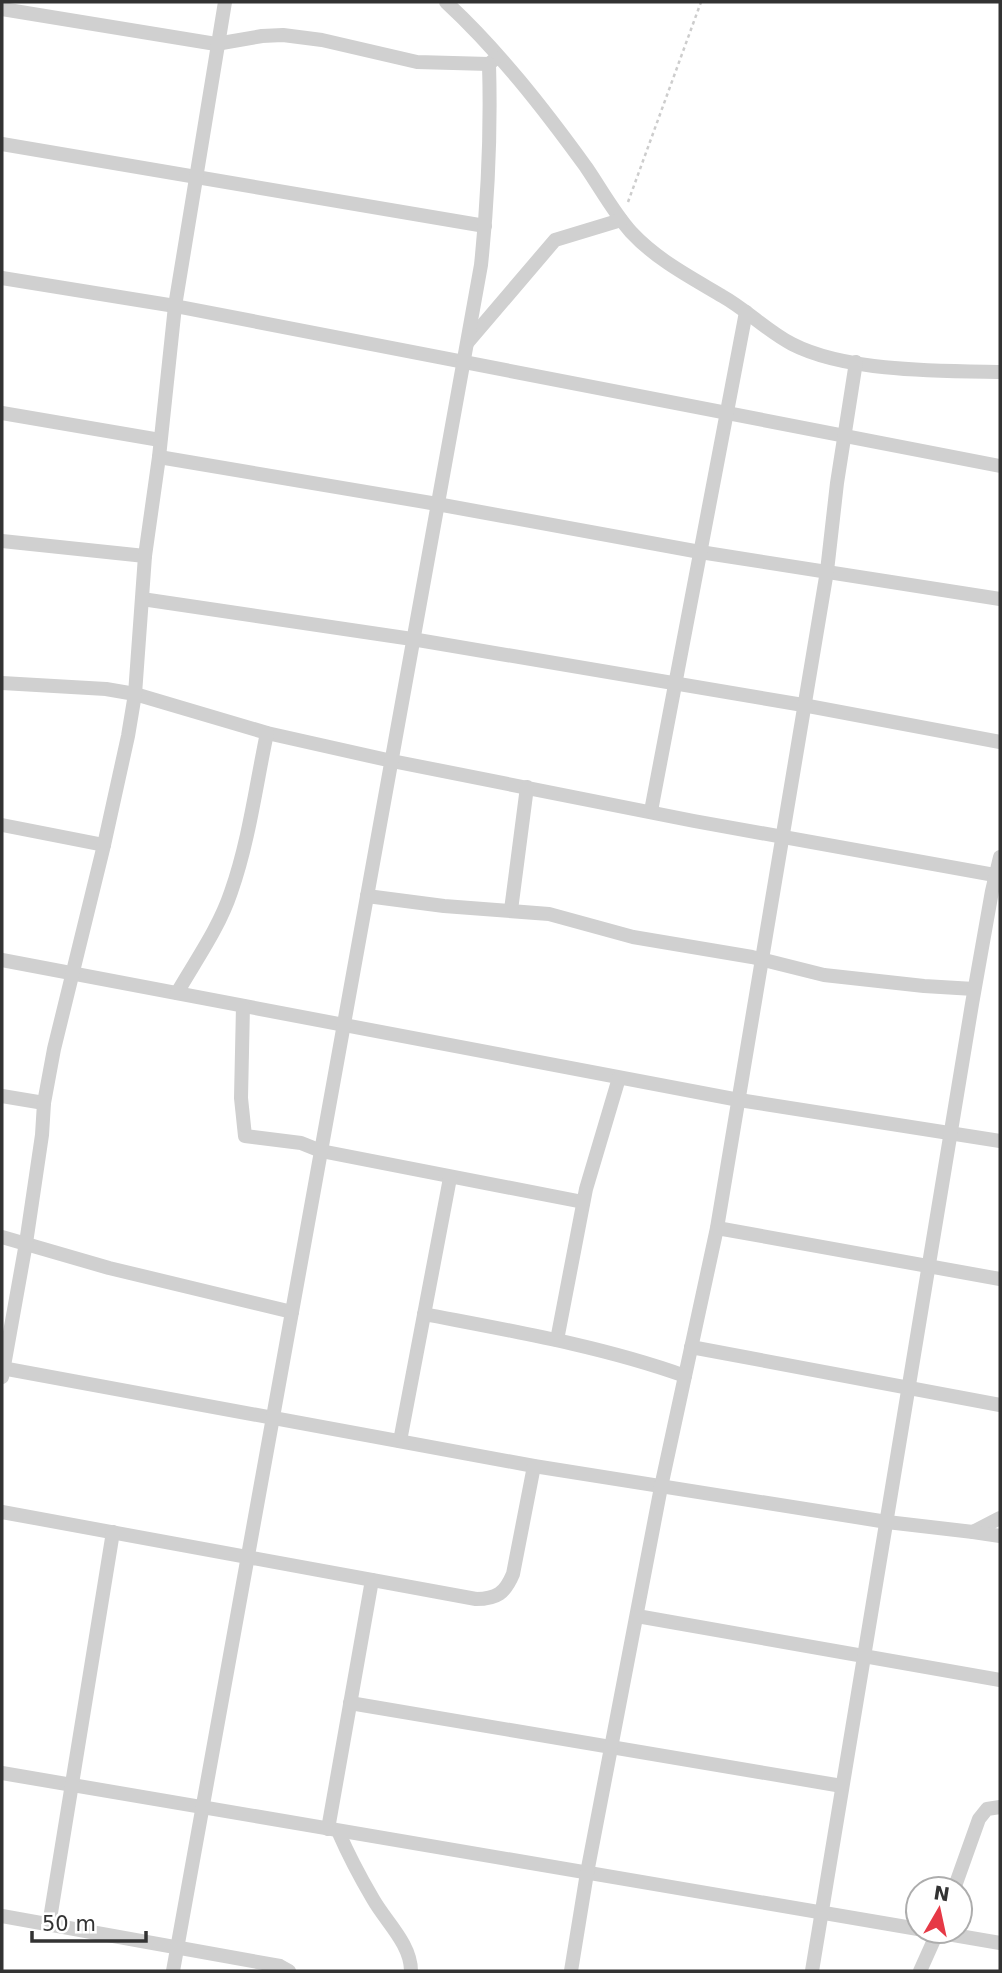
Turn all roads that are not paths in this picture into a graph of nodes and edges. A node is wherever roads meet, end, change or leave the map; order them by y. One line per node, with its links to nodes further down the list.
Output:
1 (225, 2): 4 (street)
2 (446, 2): 5 (street)
3 (2, 9): 4 (street)
4 (216, 44): 5 (street); 7 (street)
5 (493, 60): 8 (street); 9 (street)
6 (2, 144): 7 (street)
7 (196, 177): 9 (street); 11 (street)
8 (621, 220): 12 (street); 13 (street)
9 (485, 226): 13 (street)
10 (2, 278): 11 (street)
11 (175, 306): 15 (street); 20 (street)
12 (746, 312): 14 (street); 18 (street)
13 (467, 343): 15 (street)
14 (856, 362): 16 (street); 19 (street)
15 (463, 363): 18 (street); 23 (street)
16 (1000, 372)
17 (2, 413): 20 (street)
18 (727, 414): 19 (street); 25 (street)
19 (845, 438): 22 (street); 27 (street)
20 (160, 440): 21 (street)
21 (159, 457): 23 (street); 26 (street)
22 (1000, 466)
23 (437, 504): 25 (street); 30 (street)
24 (2, 541): 26 (street)
25 (700, 552): 27 (street); 32 (street)
26 (145, 556): 29 (street)
27 (827, 570): 28 (street); 34 (street)
28 (1000, 598)
29 (142, 599): 30 (street); 33 (street)
30 (412, 639): 32 (street); 37 (street)
31 (2, 683): 33 (street)
32 (675, 684): 34 (street); 39 (street)
33 (135, 694): 35 (street); 42 (street)
34 (803, 705): 36 (street); 41 (street)
35 (267, 733): 37 (street); 51 (street)
36 (1000, 742)
37 (391, 761): 38 (street); 45 (street)
38 (527, 788): 39 (street); 46 (street)
39 (650, 811): 41 (street)
40 (2, 825): 42 (street)
41 (782, 836): 44 (street); 47 (street)
42 (104, 845): 49 (street)
43 (1000, 857): 44 (street)
44 (998, 875): 50 (street)
45 (367, 896): 46 (street); 53 (street)
46 (511, 910): 47 (street)
47 (762, 959): 50 (street); 56 (street)
48 (2, 960): 49 (street)
49 (72, 972): 51 (street); 57 (street)
50 (975, 989): 58 (street)
51 (177, 992): 52 (street)
52 (243, 1006): 53 (street); 60 (street)
53 (344, 1024): 54 (street); 60 (street)
54 (619, 1079): 56 (street); 62 (street)
55 (2, 1096): 57 (street)
56 (738, 1101): 58 (street); 63 (street)
57 (44, 1103): 65 (street)
58 (952, 1132): 59 (street); 66 (street)
59 (1000, 1141)
60 (321, 1151): 61 (street); 68 (street)
61 (450, 1178): 62 (street); 69 (street)
62 (583, 1202): 70 (street)
63 (717, 1228): 66 (street); 71 (street)
64 (2, 1237): 65 (street)
65 (26, 1244): 68 (street); 72 (street)
66 (929, 1266): 67 (street); 74 (street)
67 (1000, 1279)
68 (292, 1312): 76 (street)
69 (424, 1314): 70 (street); 77 (street)
70 (557, 1340): 73 (street)
71 (691, 1346): 73 (street); 74 (street)
72 (2, 1371): 76 (street)
73 (685, 1376): 79 (street)
74 (909, 1387): 75 (street); 82 (street)
75 (1000, 1405)
76 (272, 1419): 77 (street); 86 (street)
77 (400, 1441): 78 (street)
78 (534, 1465): 79 (street); 87 (street)
79 (662, 1487): 82 (street); 88 (street)
80 (2, 1512): 83 (street)
81 (1000, 1518): 84 (street)
82 (887, 1522): 84 (street); 89 (street)
83 (113, 1532): 86 (street); 94 (street)
84 (973, 1532): 85 (street)
85 (1000, 1536)
86 (248, 1557): 87 (street); 96 (street)
87 (372, 1580): 91 (street)
88 (636, 1616): 89 (street); 92 (street)
89 (865, 1657): 90 (street); 95 (street)
90 (1000, 1680)
91 (350, 1703): 92 (street); 98 (street)
92 (612, 1747): 95 (street); 99 (street)
93 (2, 1773): 94 (street)
94 (72, 1785): 96 (street); 103 (street)
95 (842, 1786): 101 (street)
96 (203, 1807): 98 (street); 108 (street)
97 (1000, 1807): 100 (street)
98 (333, 1830): 99 (street); 111 (street)
99 (587, 1873): 101 (street); 112 (street)
100 (959, 1875)
101 (824, 1913): 104 (street); 113 (street)
102 (2, 1916): 103 (street)
103 (50, 1924): 108 (street)
104 (904, 1927)
105 (974, 1938): 106 (street)
106 (1000, 1943)
107 (930, 1945): 114 (street)
108 (178, 1946): 109 (street); 110 (street)
109 (173, 1971)
110 (289, 1971)
111 (411, 1971)
112 (571, 1971)
113 (812, 1971)
114 (920, 1971)

